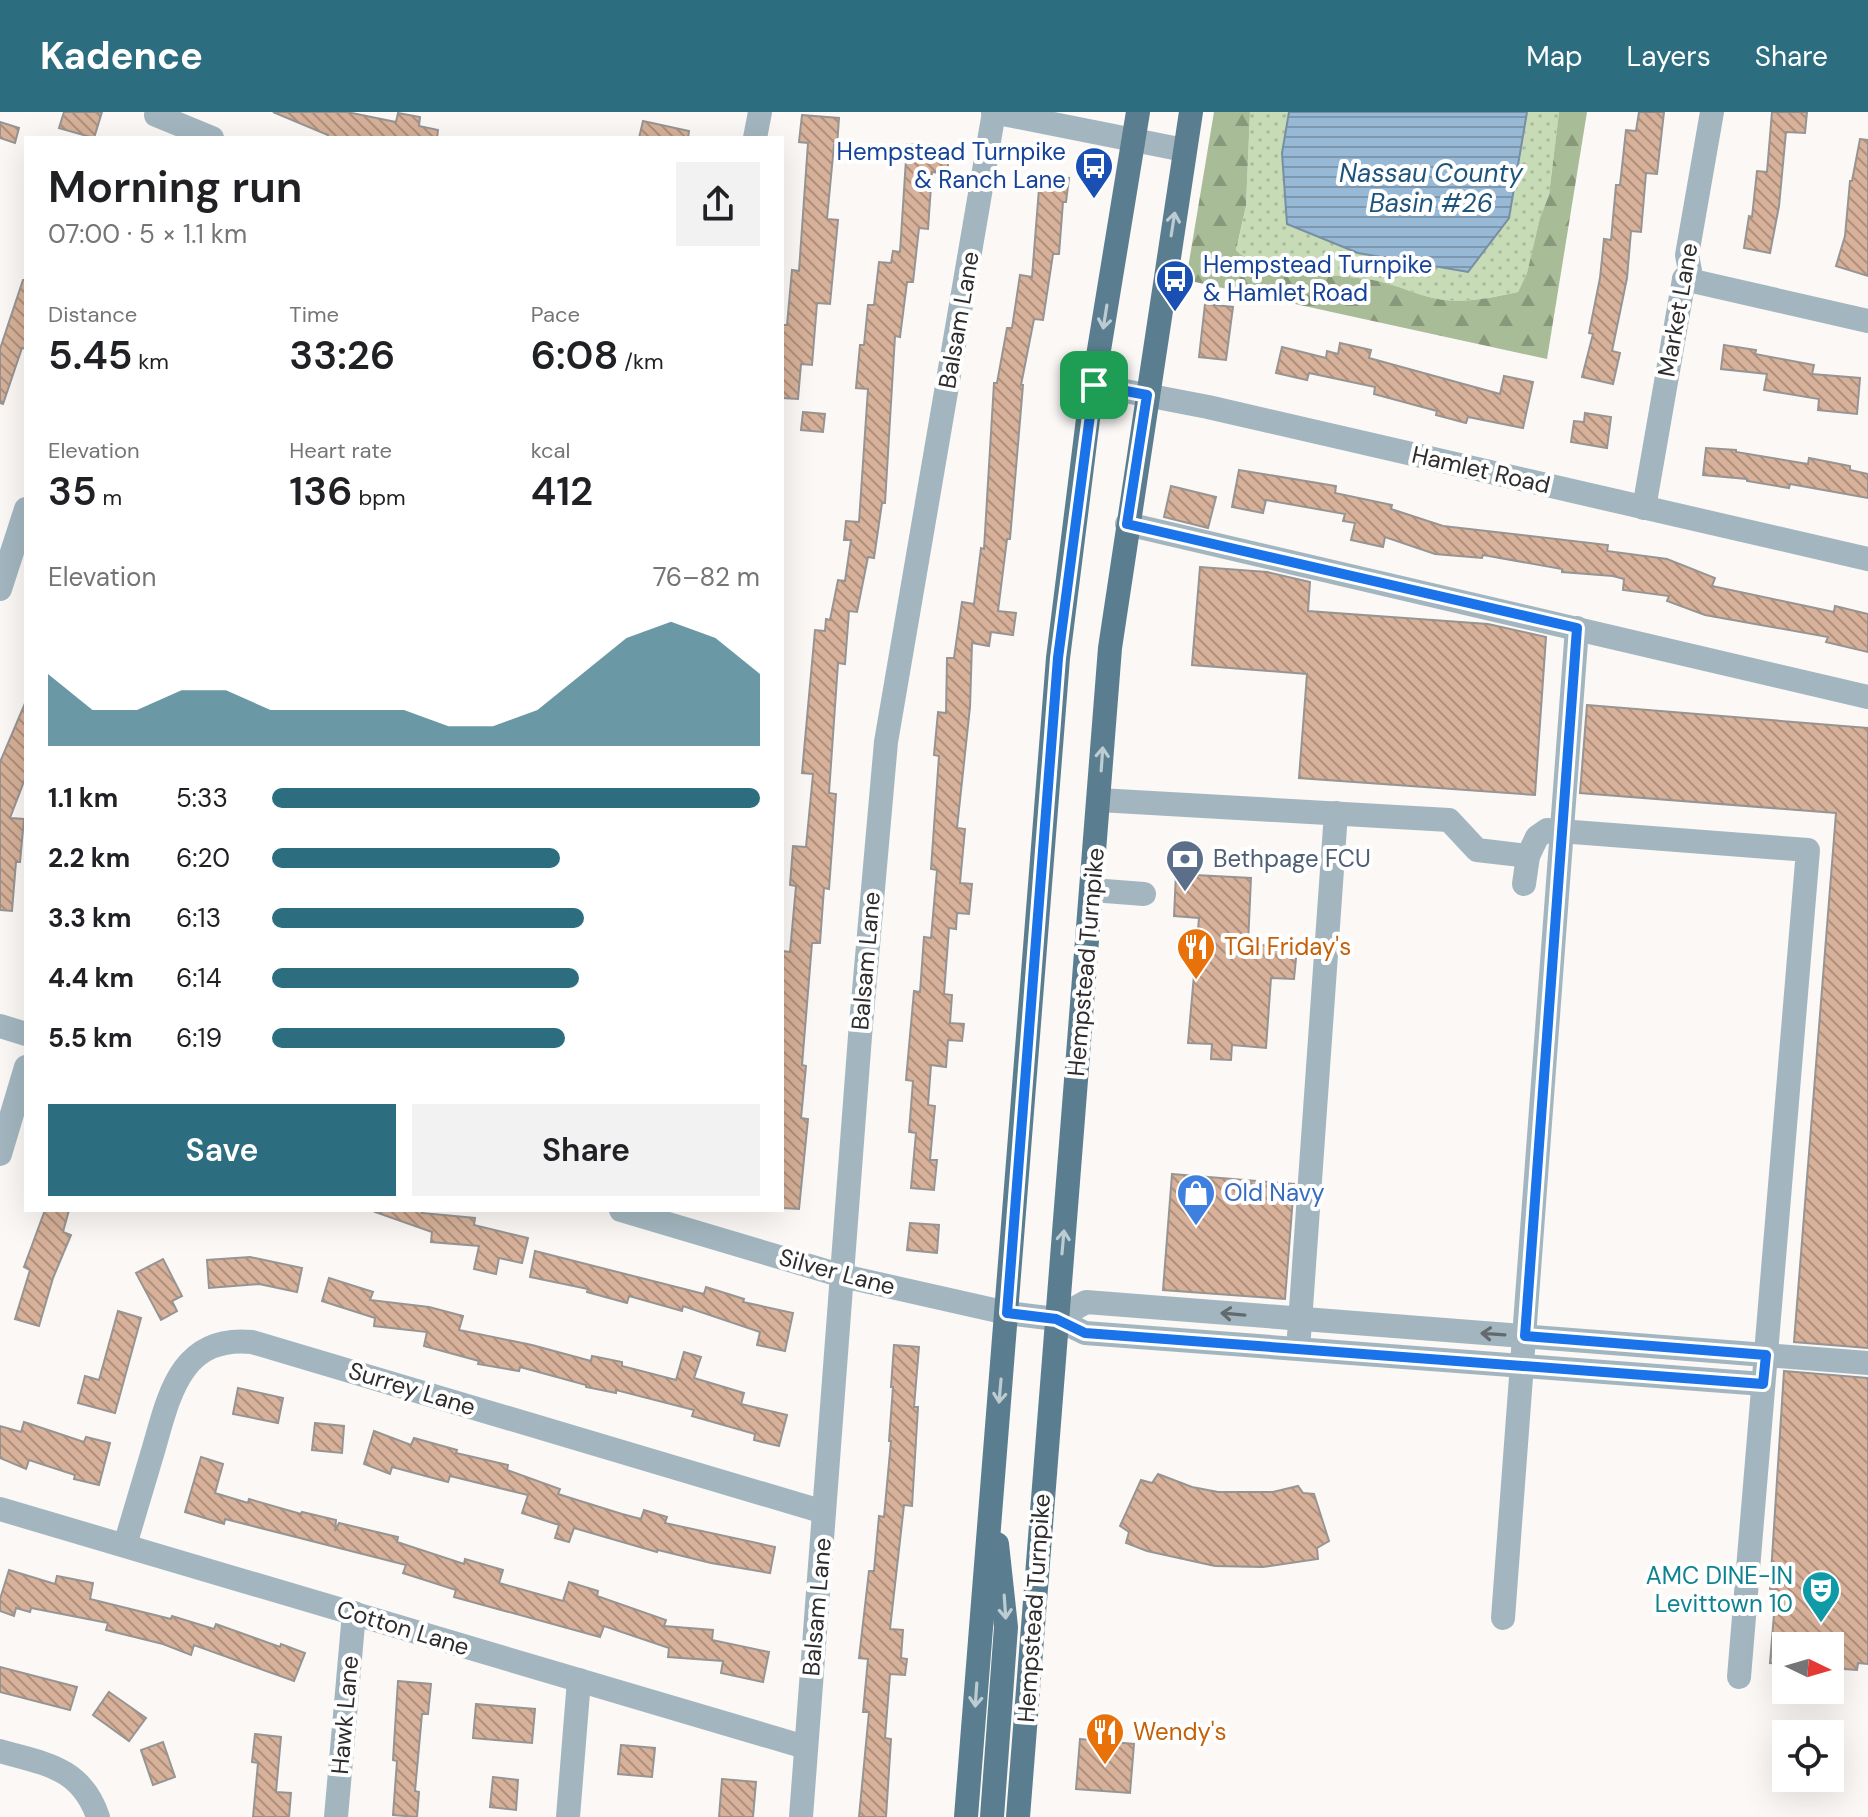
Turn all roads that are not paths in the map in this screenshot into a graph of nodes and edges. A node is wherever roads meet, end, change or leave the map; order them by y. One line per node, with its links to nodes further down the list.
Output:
1 (760, 112): 8 (street)
2 (994, 112): 9 (street); 35 (street, Balsam Lane)
3 (1138, 112): 9 (main road, Hempstead Turnpike)
4 (1191, 112): 10 (main road, Hempstead Turnpike)
5 (1712, 112): 11 (street, Market Lane)
6 (154, 122): 7 (street)
7 (205, 136)
8 (755, 136)
9 (1134, 141): 10 (street); 13 (main road, Hempstead Turnpike, one-way to 13)
10 (1184, 150): 14 (main road, Hempstead Turnpike, one-way to 10)
11 (1684, 279): 12 (street); 15 (street, Market Lane)
12 (1868, 321)
13 (1094, 385): 14 (street, Hamlet Road); 36 (main road, Hempstead Turnpike)
14 (1147, 395): 15 (street, Hamlet Road); 17 (main road, Hempstead Turnpike)
15 (1644, 508): 19 (street, Hamlet Road)
16 (24, 521): 18 (street)
17 (1127, 524): 21 (street); 23 (main road, Hempstead Turnpike, one-way to 17)
18 (18, 558): 20 (street)
19 (1868, 559)
20 (0, 589)
21 (1577, 628): 22 (street); 25 (street)
22 (1868, 697)
23 (1099, 800): 24 (street); 28 (main road, Hempstead Turnpike)
24 (1336, 813): 26 (street); 38 (street)
25 (1562, 830): 26 (street); 39 (street); 41 (street)
26 (1528, 856): 27 (street)
27 (1524, 884)
28 (1092, 890): 29 (street); 37 (main road, Hempstead Turnpike, one-way to 28)
29 (1144, 894)
30 (0, 1026): 31 (street)
31 (24, 1033)
32 (24, 1074): 33 (street)
33 (0, 1154)
34 (628, 1212): 35 (street, Silver Lane)
35 (843, 1276): 36 (street, Silver Lane); 47 (street, Balsam Lane)
36 (1007, 1313): 37 (street, Silver Lane); 45 (main road, Hempstead Turnpike, one-way to 45)
37 (1056, 1319): 38 (street, one-way to 37); 40 (street, Silver Lane); 61 (main road, Hempstead Turnpike)
38 (1300, 1320): 39 (street, one-way to 38); 40 (street)
39 (1525, 1336): 41 (street); 43 (street)
40 (1298, 1351): 43 (street, Silver Lane)
41 (1766, 1355): 42 (street); 44 (street)
42 (1868, 1363)
43 (1522, 1367): 44 (street, Silver Lane); 50 (street)
44 (1763, 1384): 51 (street)
45 (991, 1502): 59 (main road, Hempstead Turnpike, one-way to 59); 60 (main road, one-way to 60)
46 (0, 1509): 48 (street, Cotton Lane)
47 (824, 1512): 48 (street, Surrey Lane); 53 (street, Balsam Lane)
48 (125, 1545): 49 (street, Cotton Lane)
49 (354, 1613): 52 (street, Cotton Lane); 56 (street, Hawk Lane)
50 (1503, 1618)
51 (1739, 1677)
52 (579, 1680): 53 (street, Cotton Lane); 57 (street)
53 (805, 1747): 58 (street, Balsam Lane)
54 (0, 1751): 55 (street)
55 (98, 1817)
56 (336, 1817)
57 (568, 1817)
58 (801, 1817)
59 (966, 1817)
60 (992, 1817)
61 (1018, 1817)

